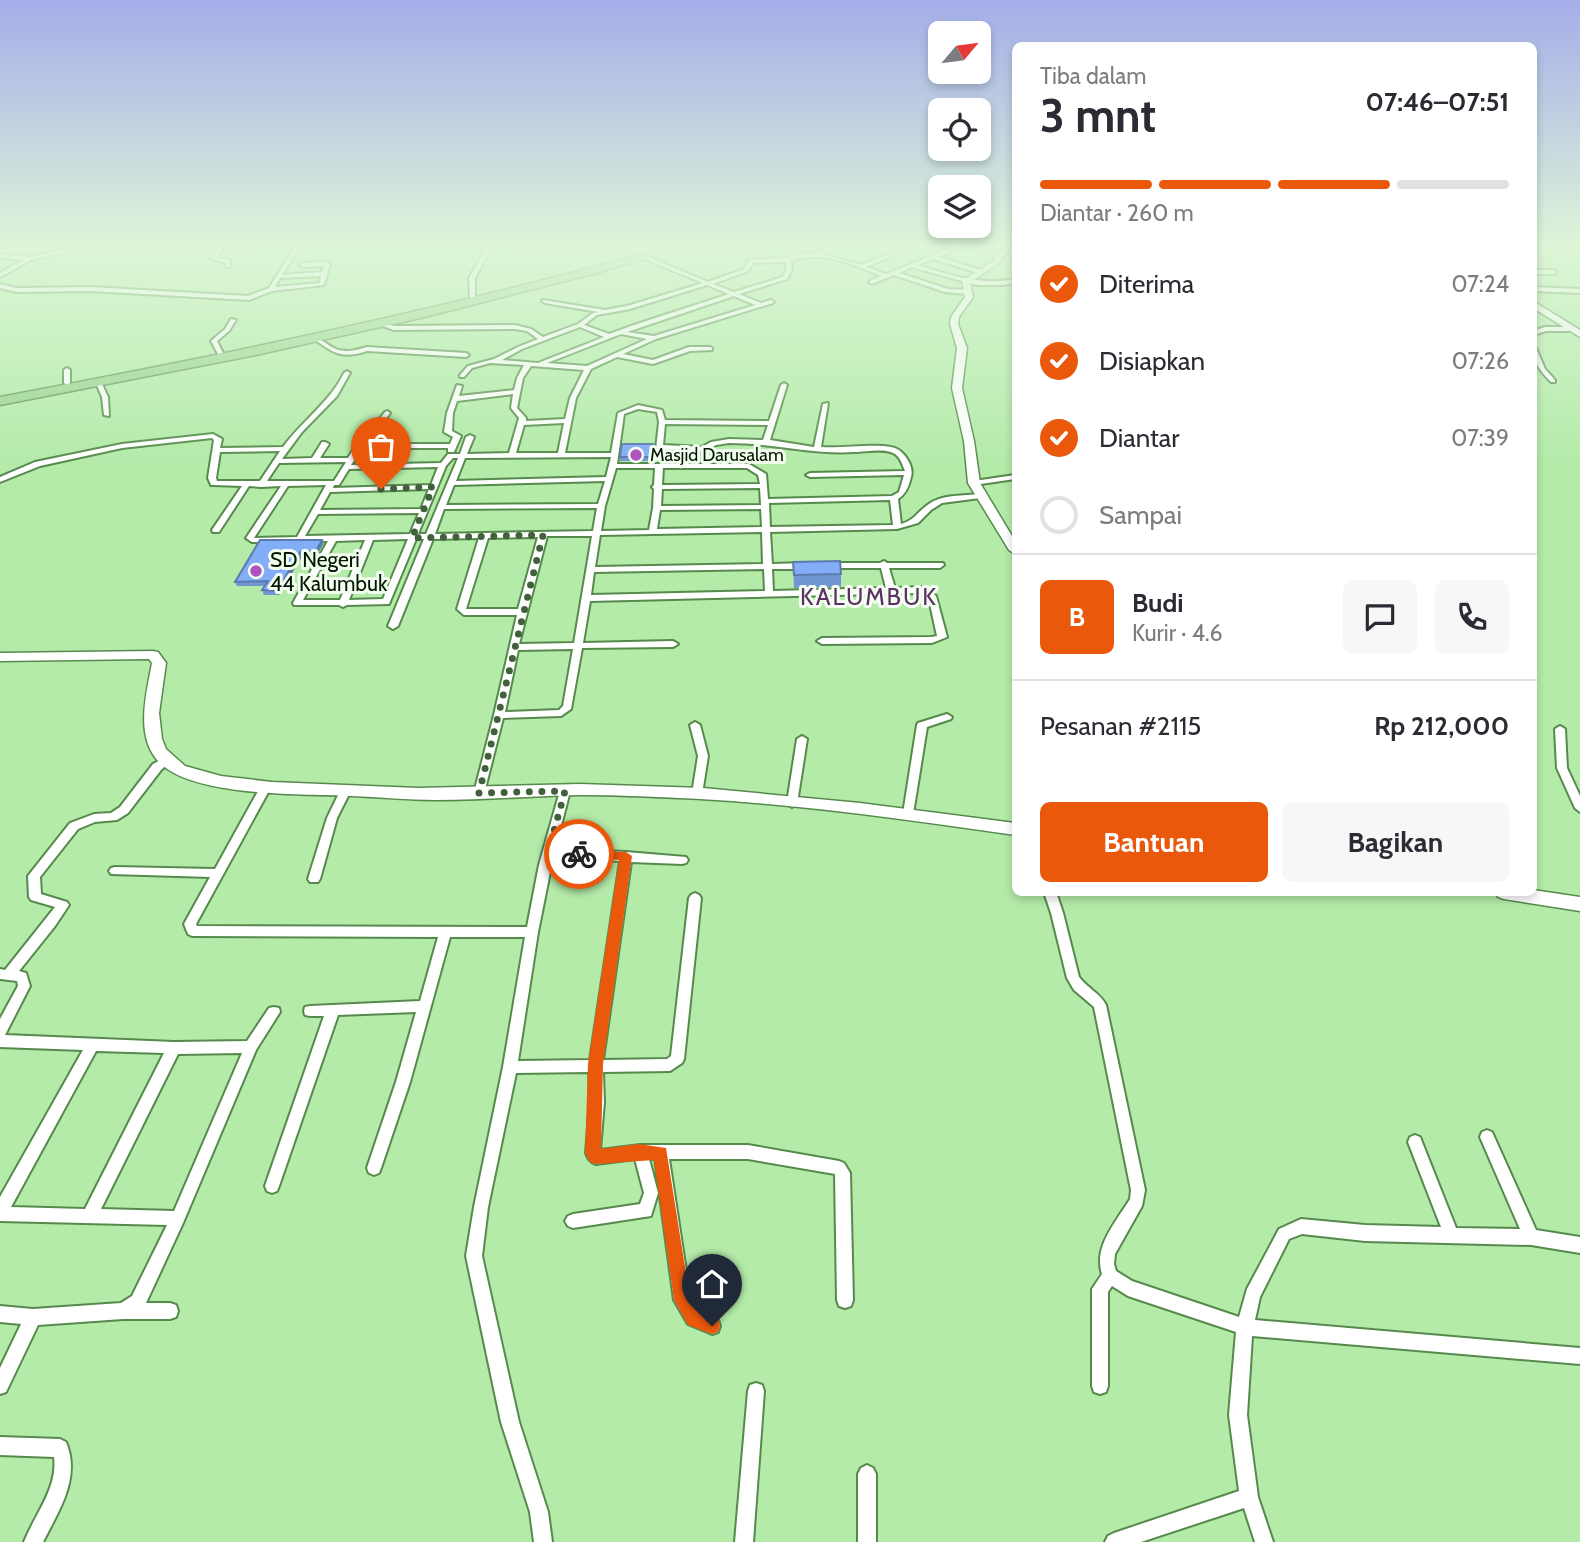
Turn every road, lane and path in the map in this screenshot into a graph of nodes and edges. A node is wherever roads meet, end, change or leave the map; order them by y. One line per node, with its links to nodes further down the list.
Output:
1 (384, 319): 15 (highway)
2 (402, 319): 9 (highway)
3 (588, 319): 10 (street)
4 (660, 319): 11 (street)
5 (715, 319): 16 (street)
6 (955, 319): 71 (street)
7 (1556, 319): 13 (street)
8 (233, 320): 19 (street)
9 (382, 324): 15 (highway); 17 (street)
10 (580, 325): 14 (street); 17 (street)
11 (619, 332): 14 (street); 16 (street)
12 (1537, 332): 13 (street)
13 (1576, 332)
14 (608, 336): 25 (street)
15 (311, 337): 19 (highway); 20 (street); 30 (highway)
16 (654, 338): 21 (street)
17 (542, 339): 23 (street)
18 (710, 349): 21 (street)
19 (220, 353): 34 (highway)
20 (466, 355)
21 (617, 355): 26 (street)
22 (1537, 358): 29 (street)
23 (497, 360): 24 (street); 28 (street)
24 (529, 363): 25 (street); 33 (street)
25 (537, 365): 26 (street)
26 (587, 368): 40 (street)
27 (347, 373): 50 (street)
28 (462, 376)
29 (1553, 381)
30 (99, 383): 36 (highway); 39 (street)
31 (784, 384): 43 (street)
32 (459, 386): 35 (street)
33 (516, 392): 35 (street); 42 (street)
34 (0, 394)
35 (454, 399): 48 (street)
36 (0, 401)
37 (826, 404): 49 (street)
38 (387, 413): 47 (street)
39 (107, 415)
40 (568, 421): 42 (street); 55 (street)
41 (662, 422): 43 (street); 51 (street); 53 (street)
42 (521, 423): 54 (street)
43 (773, 423): 45 (street)
44 (470, 437): 57 (street)
45 (766, 442): 49 (street); 51 (street)
46 (325, 444): 58 (street)
47 (363, 446): 48 (street); 60 (street)
48 (452, 446): 56 (street)
49 (818, 447): 65 (street)
50 (283, 449): 52 (street); 59 (street)
51 (703, 449): 64 (street)
52 (216, 450): 69 (street); 73 (street)
53 (614, 455): 55 (street); 63 (street)
54 (512, 456): 55 (street); 57 (street)
55 (561, 456)
56 (449, 457): 57 (street); 61 (street)
57 (460, 457): 70 (street)
58 (315, 460): 59 (street); 60 (street)
59 (276, 461): 74 (street)
60 (350, 463): 61 (street); 76 (street)
61 (443, 465): 77 (street)
62 (659, 465): 63 (street); 64 (street); 78 (street)
63 (613, 466): 68 (street)
64 (706, 466): 75 (street)
65 (909, 473): 66 (street); 80 (street)
66 (810, 475)
67 (1012, 477): 71 (street)
68 (609, 479): 70 (street); 82 (street)
69 (0, 480)
70 (450, 483): 83 (street)
71 (974, 483): 79 (street)
72 (286, 484): 74 (street); 76 (street); 98 (street)
73 (246, 485): 74 (street); 88 (street)
74 (261, 485)
75 (764, 486): 78 (street); 81 (street)
76 (330, 487): 77 (street); 86 (street)
77 (433, 487): 85 (street)
78 (656, 487): 84 (street)
79 (980, 496): 87 (street); 99 (street)
80 (894, 498): 81 (street); 87 (street)
81 (766, 504): 84 (street); 89 (street)
82 (601, 506): 83 (street); 92 (street)
83 (441, 507): 94 (street)
84 (657, 508): 90 (street)
85 (424, 510): 86 (street); 96 (street)
86 (315, 512): 98 (street)
87 (897, 527): 89 (street)
88 (216, 530)
89 (766, 530): 90 (street); 102 (street)
90 (652, 533): 92 (street)
91 (543, 535): 92 (street); 93 (street); 108 (street)
92 (596, 535): 103 (street)
93 (484, 536): 94 (street); 108 (street)
94 (427, 537): 96 (street); 109 (street)
95 (370, 538): 96 (street); 97 (street); 107 (street)
96 (412, 538): 107 (street)
97 (333, 539): 98 (street); 107 (street)
98 (299, 540)
99 (1012, 545)
100 (884, 564): 101 (street); 102 (street); 104 (street)
101 (940, 565)
102 (768, 567): 103 (street); 105 (street)
103 (591, 570): 106 (street)
104 (891, 592): 105 (street); 110 (street)
105 (769, 594): 106 (street)
106 (587, 598): 112 (street)
107 (343, 604)
108 (522, 612): 113 (street)
109 (393, 626)
110 (822, 641)
111 (673, 644): 112 (street)
112 (577, 646): 113 (street); 115 (street)
113 (515, 647): 115 (street)
114 (0, 657): 120 (street)
115 (499, 715): 124 (street)
116 (947, 717): 128 (street)
117 (695, 726): 125 (street)
118 (1559, 729): 127 (street)
119 (802, 739): 126 (street)
120 (166, 761): 121 (street); 142 (street)
121 (266, 786): 122 (street); 134 (street)
122 (346, 790): 124 (street); 135 (street)
123 (565, 791): 124 (street); 125 (street); 130 (street)
124 (479, 793)
125 (697, 794): 126 (street)
126 (792, 803): 128 (street)
127 (1580, 808)
128 (908, 814): 129 (street)
129 (1012, 829)
130 (548, 853): 131 (street); 140 (street)
131 (626, 856): 132 (street); 152 (street)
132 (682, 860)
133 (115, 871): 134 (street)
134 (216, 873): 141 (street)
135 (314, 879)
136 (1052, 896): 167 (street)
137 (1529, 896): 139 (street)
138 (695, 898): 152 (street)
139 (1580, 904)
140 (532, 932): 141 (street); 153 (street)
141 (444, 934): 143 (street)
142 (5, 974): 147 (street)
143 (424, 1006): 144 (street); 158 (street)
144 (333, 1010): 146 (street); 159 (street)
145 (274, 1012): 150 (street)
146 (310, 1012)
147 (0, 1032)
148 (0, 1041): 149 (street)
149 (93, 1044): 151 (street); 160 (street)
150 (251, 1046): 151 (street); 162 (street)
151 (174, 1048): 161 (street)
152 (596, 1064): 153 (street); 156 (street)
153 (510, 1067): 183 (street)
154 (1487, 1137): 165 (street)
155 (1415, 1142): 164 (street)
156 (639, 1152): 157 (street); 163 (street)
157 (661, 1153): 168 (street); 173 (street)
158 (374, 1168)
159 (272, 1186)
160 (0, 1213): 161 (street)
161 (89, 1217): 162 (street)
162 (178, 1218): 169 (street)
163 (573, 1221)
164 (1452, 1236): 165 (street); 174 (street)
165 (1531, 1237): 166 (street)
166 (1580, 1245)
167 (1110, 1276): 174 (street); 177 (street)
168 (845, 1300)
169 (123, 1311): 170 (street); 172 (street)
170 (170, 1311)
171 (0, 1314): 172 (street)
172 (33, 1317): 176 (street)
173 (712, 1326)
174 (1245, 1327): 175 (street); 181 (street)
175 (1580, 1356)
176 (0, 1386)
177 (1100, 1386)
178 (756, 1391): 184 (street)
179 (0, 1446): 182 (street)
180 (867, 1474): 185 (street)
181 (1250, 1497): 186 (street); 187 (street)
182 (33, 1542)
183 (543, 1542)
184 (744, 1542)
185 (867, 1542)
186 (1114, 1542)
187 (1264, 1542)

